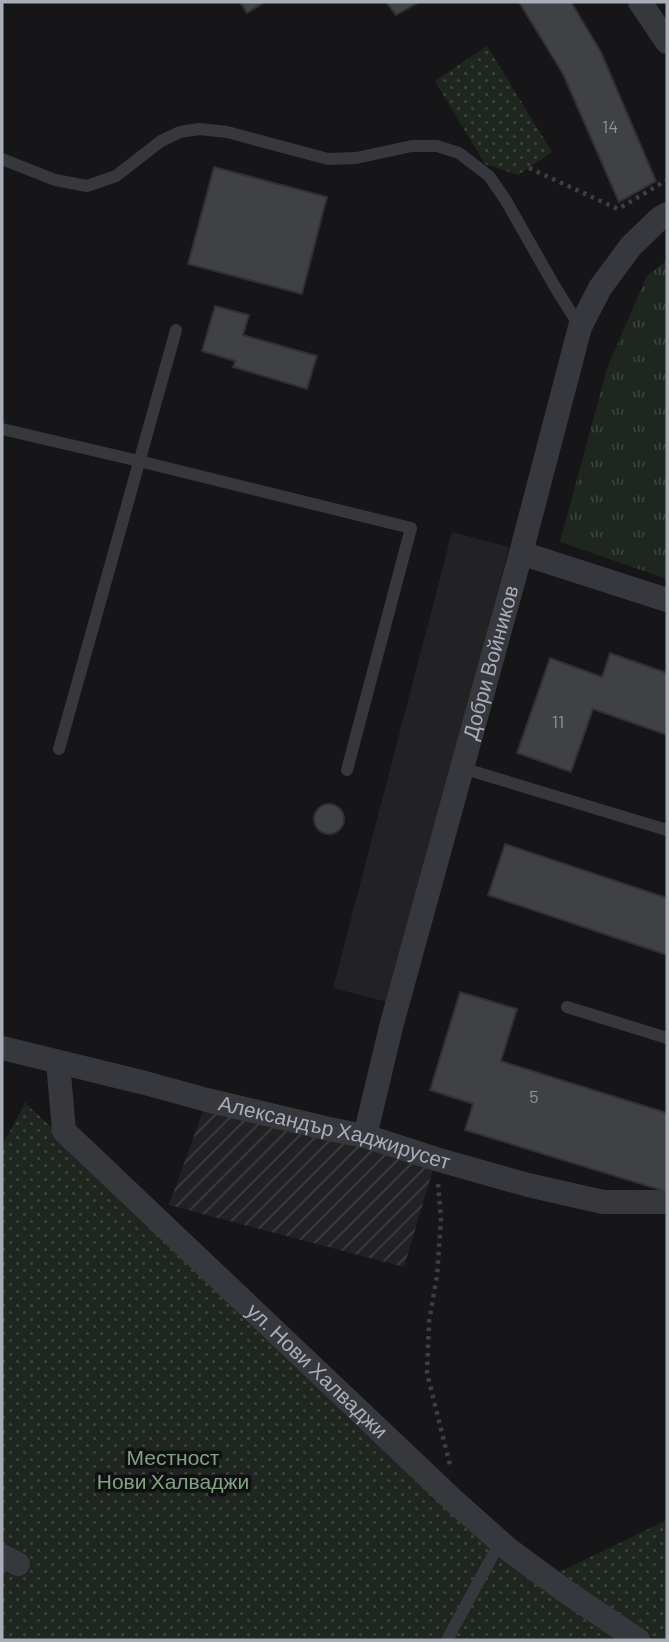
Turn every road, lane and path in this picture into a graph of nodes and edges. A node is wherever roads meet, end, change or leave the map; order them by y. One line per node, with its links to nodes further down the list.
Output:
1 (640, 2): 2 (street)
2 (667, 42)
3 (2, 159): 7 (lane)
4 (529, 168): 5 (path)
5 (667, 180)
6 (667, 214): 7 (street, Добри Войников)
7 (580, 327): 11 (street, Добри Войников)
8 (176, 330): 10 (lane)
9 (2, 429): 10 (lane)
10 (139, 461): 13 (lane); 15 (lane)
11 (521, 552): 12 (street); 14 (street, Добри Войников)
12 (667, 600)
13 (59, 749)
14 (462, 768): 16 (lane); 21 (street, Добри Войников)
15 (347, 770)
16 (667, 830)
17 (567, 1007): 18 (lane)
18 (667, 1038)
19 (2, 1048): 20 (street, Александър Хаджирусет)
20 (58, 1062): 21 (street, Александър Хаджирусет); 24 (street, ул. Нови Халваджи)
21 (365, 1136): 22 (street, Александър Хаджирусет)
22 (436, 1159): 23 (street, Александър Хаджирусет); 24 (path)
23 (667, 1202)
24 (453, 1500): 25 (street, ул. Нови Халваджи)
25 (500, 1542): 26 (lane); 27 (street, ул. Нови Халваджи)
26 (447, 1640)
27 (638, 1640)

